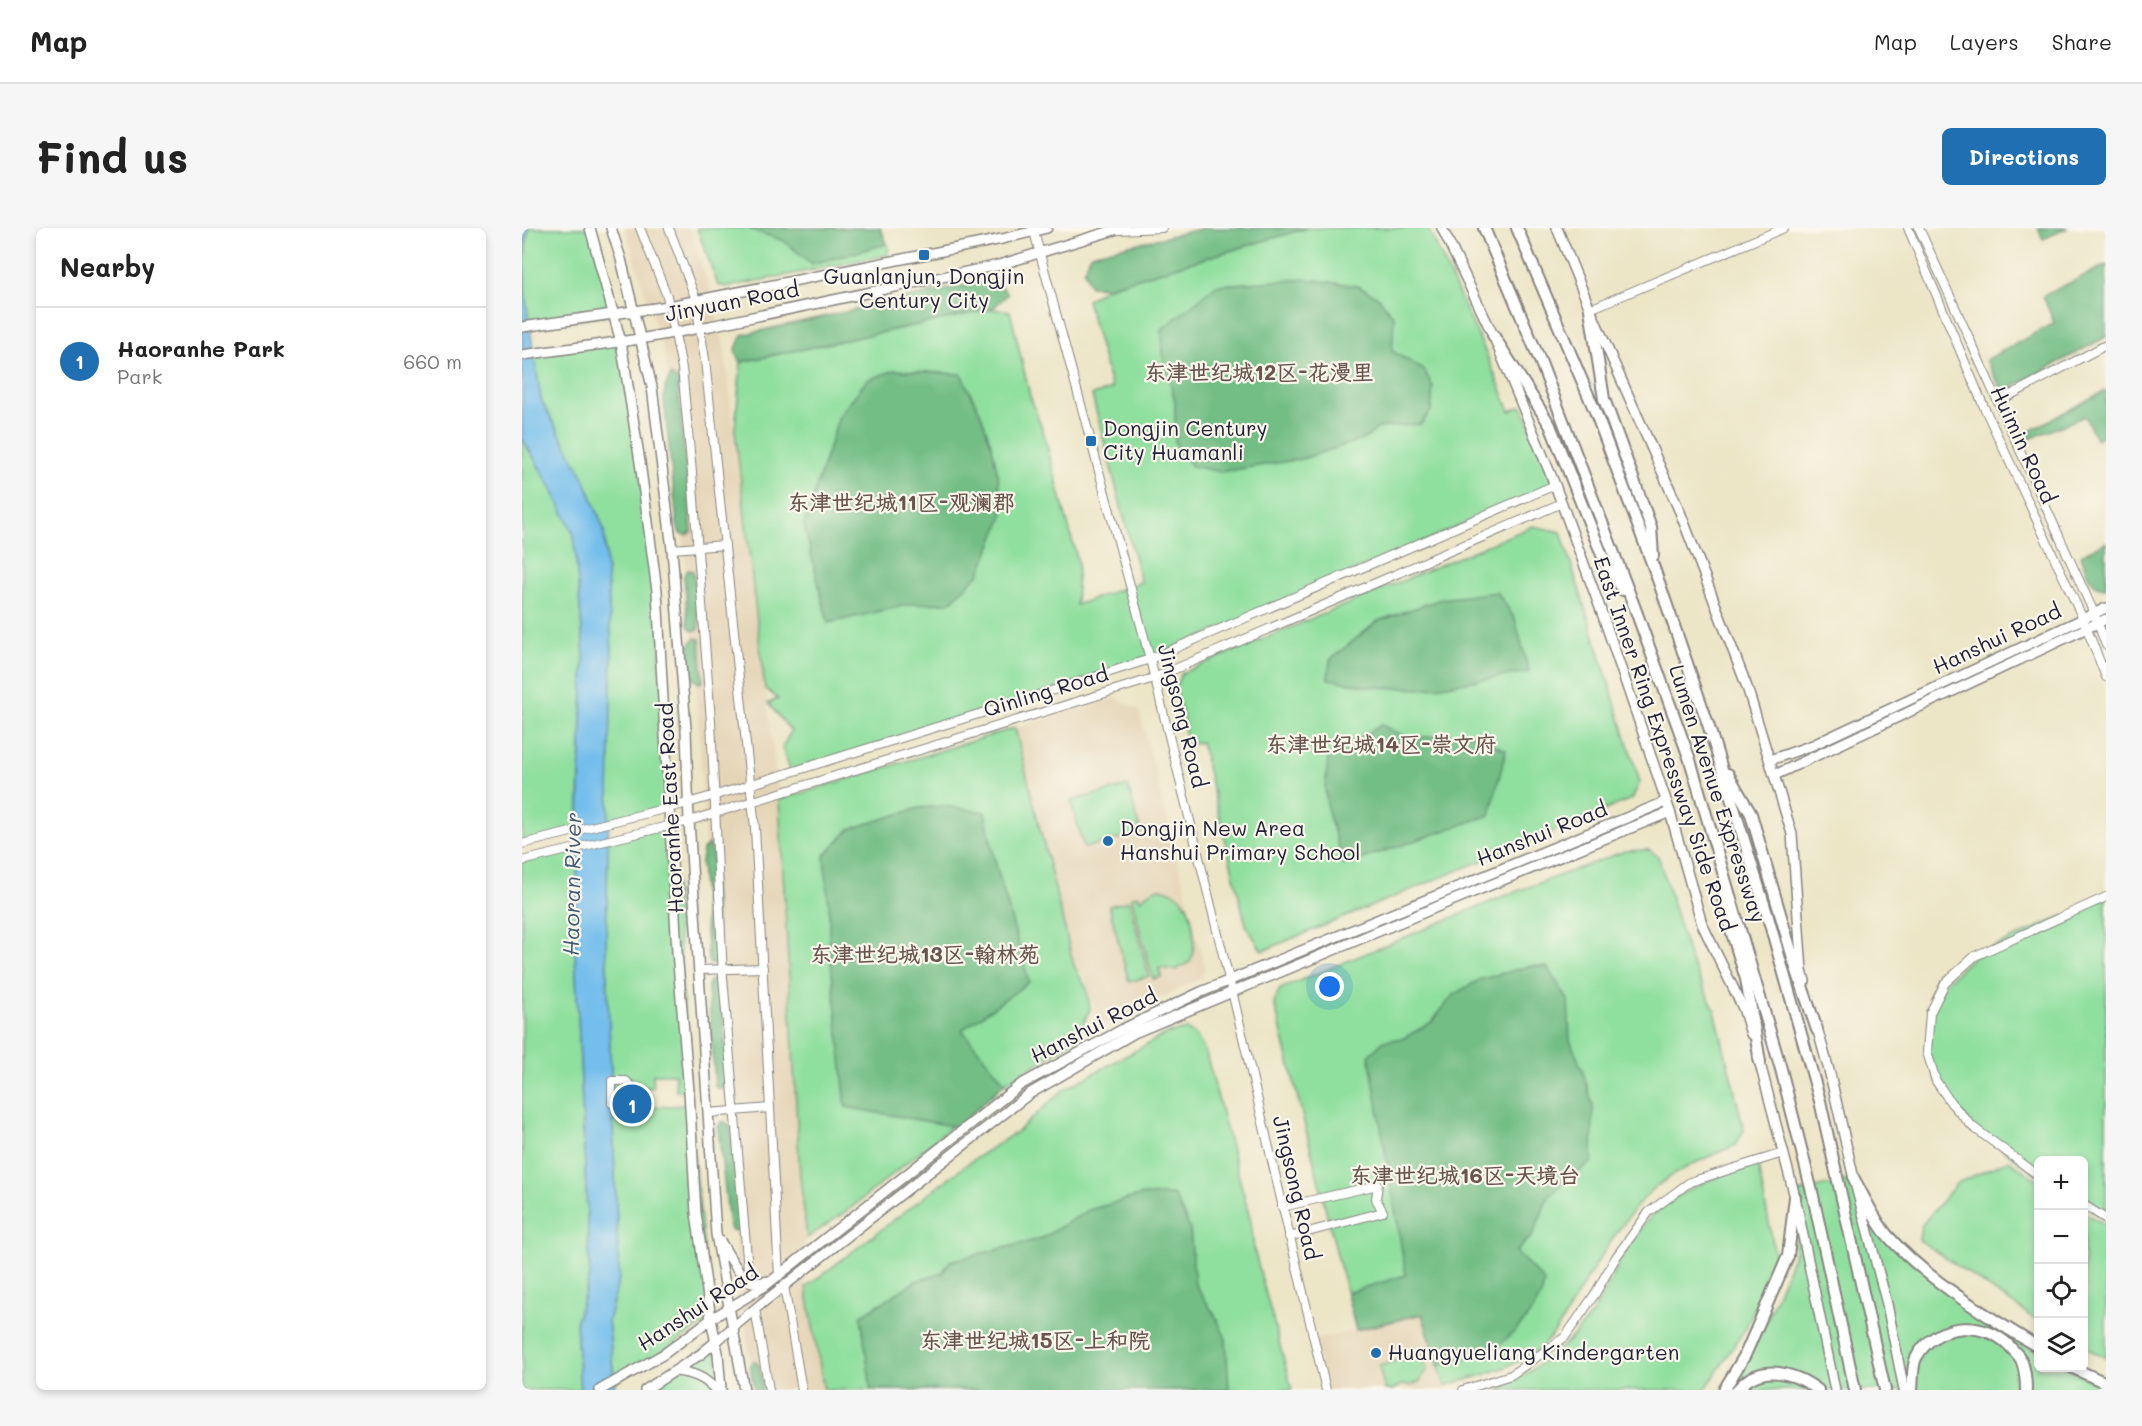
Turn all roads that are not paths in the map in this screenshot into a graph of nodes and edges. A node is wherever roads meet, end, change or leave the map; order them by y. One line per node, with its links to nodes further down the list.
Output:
1 (590, 228): 21 (main road, Haoranhe East Road)
2 (611, 228): 20 (main road, Haoranhe East Road)
3 (640, 228): 18 (street)
4 (669, 228): 17 (street)
5 (1047, 228): 15 (main road, Jinyuan Road)
6 (1162, 228): 14 (street)
7 (1442, 228): 25 (main road, East Inner Ring Expressway Side Road)
8 (1484, 228): 38 (highway, Lumen Avenue Expressway)
9 (1517, 228): 36 (highway, Lumen Avenue Expressway)
10 (1557, 228): 19 (main road)
11 (1784, 228): 19 (street)
12 (1908, 228): 40 (street, Huimin Road)
13 (1919, 228): 30 (street, Huimin Road)
14 (1118, 229): 16 (main road, Jinyuan Road)
15 (1033, 230): 16 (street, Jingsong Road); 17 (main road, Jinyuan Road)
16 (1041, 253): 23 (main road, Jinyuan Road); 44 (street, Jingsong Road)
17 (695, 301): 18 (main road, Jinyuan Road); 23 (street)
18 (669, 306): 20 (main road, Jinyuan Road); 24 (street)
19 (1590, 309): 36 (highway); 48 (main road)
20 (634, 312): 21 (main road, Jinyuan Road); 26 (main road, Haoranhe East Road)
21 (614, 315): 22 (main road, Jinyuan Road); 27 (main road, Haoranhe East Road)
22 (522, 327)
23 (700, 328): 24 (main road, Jinyuan Road); 33 (street)
24 (674, 332): 26 (main road, Jinyuan Road); 34 (street)
25 (1493, 335): 31 (main road, East Inner Ring Expressway Side Road); 38 (highway)
26 (640, 339): 27 (main road, Jinyuan Road); 35 (main road, Haoranhe East Road)
27 (621, 342): 29 (main road, Jinyuan Road); 55 (main road, Haoranhe East Road)
28 (2106, 345): 30 (street)
29 (522, 356)
30 (1999, 401): 39 (street, Huimin Road)
31 (1555, 485): 32 (main road, East Inner Ring Expressway Side Road); 44 (street, Qinling Road)
32 (1562, 503): 46 (street, Qinling Road); 53 (main road, East Inner Ring Expressway Side Road)
33 (725, 545): 34 (street); 50 (street)
34 (698, 547): 35 (street); 51 (street)
35 (672, 549): 54 (main road, Haoranhe East Road)
36 (1655, 571): 47 (highway, Lumen Avenue Expressway)
37 (2106, 608): 39 (main road, Hanshui Road)
38 (1636, 611): 61 (highway, Lumen Avenue Expressway)
39 (2094, 613): 40 (main road, Hanshui Road); 41 (street, Huimin Road)
40 (2082, 619): 42 (street, Huimin Road); 48 (main road, Hanshui Road)
41 (2101, 621): 42 (main road, Hanshui Road); 43 (street, Huimin Road)
42 (2085, 629): 45 (street, Huimin Road); 49 (main road, Hanshui Road)
43 (2106, 645)
44 (1150, 658): 46 (street, Jingsong Road); 50 (street, Qinling Road)
45 (2106, 677)
46 (1154, 678): 52 (street, Qinling Road); 67 (street, Jingsong Road)
47 (1718, 756): 69 (highway); 110 (highway, Lumen Avenue Expressway)
48 (1770, 760): 49 (main road)
49 (1775, 775): 69 (main road)
50 (751, 784): 51 (street, Qinling Road); 52 (street)
51 (714, 795): 54 (street, Qinling Road); 57 (street)
52 (753, 801): 57 (street, Qinling Road); 64 (street)
53 (1665, 802): 56 (main road, East Inner Ring Expressway Side Road); 67 (main road, Hanshui Road)
54 (688, 803): 55 (street, Qinling Road); 58 (main road, Haoranhe East Road)
55 (670, 808): 59 (main road, Haoranhe East Road); 60 (street, Qinling Road)
56 (1670, 812): 68 (main road, Hanshui Road); 70 (main road, East Inner Ring Expressway Side Road)
57 (715, 813): 58 (street, Qinling Road); 65 (street)
58 (689, 821): 59 (street, Qinling Road); 66 (main road, Haoranhe East Road)
59 (671, 826): 62 (street, Qinling Road); 88 (main road, Haoranhe East Road)
60 (522, 844)
61 (1717, 851): 70 (highway); 109 (highway, Lumen Avenue Expressway)
62 (522, 861)
63 (2106, 897): 75 (street)
64 (763, 968): 65 (street); 71 (street)
65 (723, 969): 66 (street); 72 (street)
66 (699, 970): 73 (main road, Haoranhe East Road)
67 (1229, 981): 68 (street, Jingsong Road); 83 (main road, Hanshui Road)
68 (1232, 991): 78 (street, Jingsong Road); 85 (main road, Hanshui Road)
69 (1817, 1030): 76 (main road)
70 (1760, 1062): 74 (main road, East Inner Ring Expressway Side Road)
71 (770, 1108): 72 (street); 83 (street)
72 (735, 1111): 73 (street); 84 (street)
73 (708, 1113): 81 (main road, Haoranhe East Road)
74 (1784, 1153): 77 (main road, East Inner Ring Expressway Side Road); 104 (street)
75 (2034, 1172)
76 (1854, 1179): 91 (highway); 111 (main road)
77 (1795, 1197): 105 (highway); 108 (main road, East Inner Ring Expressway Side Road)
78 (1282, 1207): 82 (street, Jingsong Road); 82 (street)
79 (2088, 1208): 80 (street)
80 (2106, 1220)
81 (716, 1234): 84 (main road); 86 (main road, Haoranhe East Road)
82 (1289, 1237): 103 (street, Jingsong Road)
83 (776, 1278): 84 (main road); 86 (main road, Hanshui Road)
84 (749, 1281)
85 (784, 1286): 87 (main road, Hanshui Road); 102 (street)
86 (728, 1308): 88 (main road, Hanshui Road); 89 (main road, Haoranhe East Road)
87 (755, 1309): 89 (main road, Hanshui Road); 101 (street)
88 (711, 1319): 90 (main road, Haoranhe East Road); 96 (main road, Hanshui Road)
89 (732, 1329): 90 (main road, Hanshui Road); 100 (main road, Haoranhe East Road)
90 (715, 1341): 93 (main road, Hanshui Road); 99 (main road, Haoranhe East Road)
91 (2034, 1344)
92 (2082, 1372): 94 (highway)
93 (672, 1374): 97 (main road, Hanshui Road); 98 (main road)
94 (2106, 1383)
95 (2027, 1389): 112 (highway)
96 (600, 1390)
97 (645, 1390)
98 (716, 1390)
99 (721, 1390)
100 (744, 1390)
101 (770, 1390)
102 (802, 1390)
103 (1326, 1390)
104 (1463, 1390)
105 (1724, 1390)
106 (1737, 1390): 107 (highway)
107 (1818, 1390)
108 (1835, 1390)
109 (1855, 1390)
110 (1885, 1390)
111 (1904, 1390)
112 (1912, 1390)

